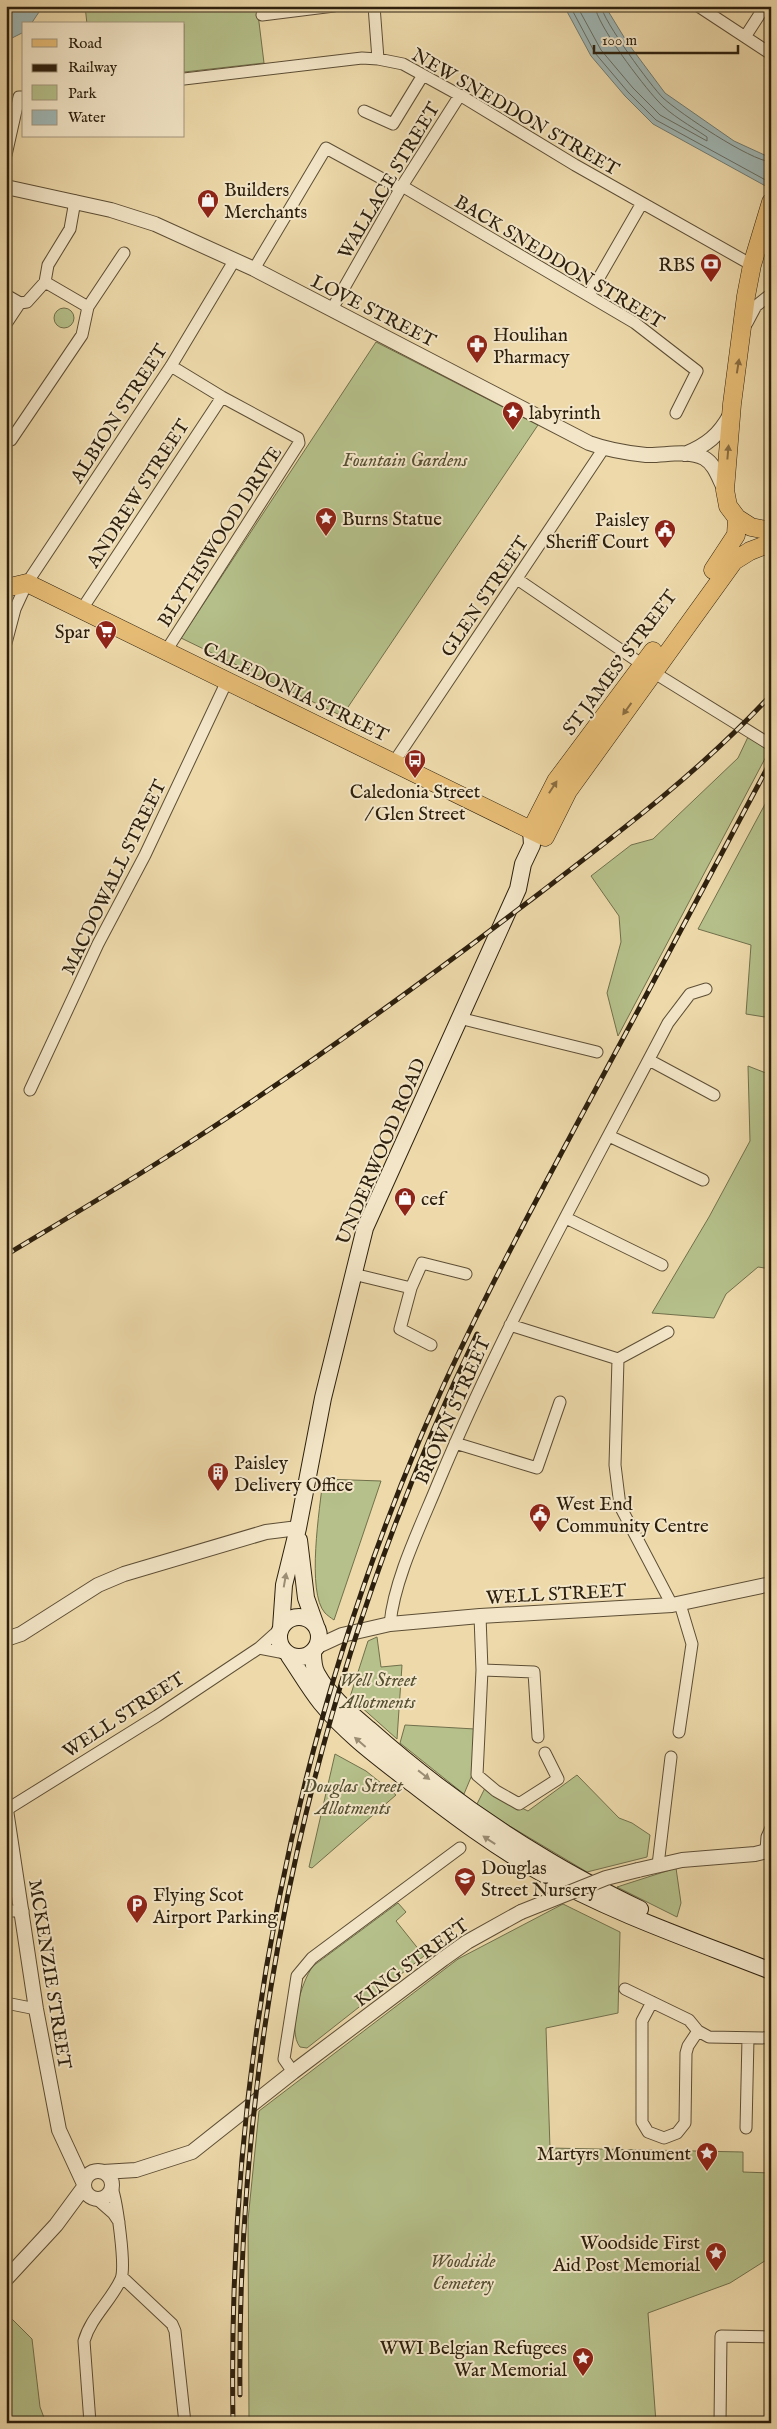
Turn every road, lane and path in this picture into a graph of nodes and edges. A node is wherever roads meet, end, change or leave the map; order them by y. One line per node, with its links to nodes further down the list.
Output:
1 (334, 6): 5 (street)
2 (374, 6): 8 (street)
3 (698, 6): 6 (street)
4 (765, 6): 6 (street)
5 (262, 15)
6 (745, 37): 7 (street)
7 (771, 54)
8 (378, 59): 9 (street, NEW SNEDDON STREET); 10 (street, NEW SNEDDON STREET)
9 (422, 75): 11 (street, NEW SNEDDON STREET); 13 (street)
10 (185, 79)
11 (460, 95): 17 (street, WALLACE STREET); 20 (street, NEW SNEDDON STREET)
12 (21, 97): 14 (street)
13 (364, 111)
14 (6, 155)
15 (6, 178): 18 (street)
16 (6, 187): 18 (street)
17 (402, 188): 25 (street, BACK SNEDDON STREET); 29 (street, BACK SNEDDON STREET); 32 (street, WALLACE STREET)
18 (44, 194): 19 (street, LOVE STREET)
19 (75, 201): 23 (street, LOVE STREET); 26 (street)
20 (642, 203): 24 (street, NEW SNEDDON STREET); 29 (street)
21 (770, 205): 24 (main road)
22 (124, 253): 31 (street)
23 (234, 261): 25 (street, LOVE STREET); 35 (street, ALBION STREET)
24 (752, 265): 34 (main road)
25 (254, 270): 32 (street, LOVE STREET)
26 (44, 282): 30 (street); 31 (street)
27 (771, 294): 34 (street)
28 (6, 295): 30 (street)
29 (589, 295): 37 (street, BACK SNEDDON STREET)
30 (20, 303): 33 (street)
31 (88, 307): 39 (street)
32 (332, 309): 40 (street, LOVE STREET)
33 (6, 324)
34 (742, 334): 38 (main road, one-way to 34)
35 (171, 366): 36 (street); 47 (street, ALBION STREET)
36 (222, 397): 49 (street, ANDREW STREET); 51 (street, BLYTHSWOOD DRIVE)
37 (676, 413)
38 (731, 414): 41 (street, LOVE STREET); 42 (main road, one-way to 38)
39 (6, 442)
40 (604, 448): 41 (street, LOVE STREET); 46 (street, GLEN STREET)
41 (685, 454): 42 (street, LOVE STREET)
42 (725, 490): 43 (main road)
43 (737, 518): 44 (main road); 52 (main road, ST JAMES' STREET)
44 (771, 531)
45 (771, 543): 52 (main road, ST JAMES' STREET)
46 (516, 579): 52 (street); 55 (street, GLEN STREET)
47 (27, 583): 48 (main road); 49 (main road, CALEDONIA STREET); 50 (street, ALBION STREET)
48 (6, 588)
49 (82, 609): 51 (main road, CALEDONIA STREET)
50 (6, 642)
51 (166, 651): 53 (main road, CALEDONIA STREET)
52 (648, 669): 54 (street); 56 (main road, ST JAMES' STREET)
53 (227, 681): 55 (main road, CALEDONIA STREET); 61 (street, MACDOWALL STREET)
54 (771, 745)
55 (394, 762): 56 (main road, CALEDONIA STREET)
56 (538, 833): 58 (main road, UNDERWOOD ROAD)
57 (706, 989): 60 (street, BROWN STREET)
58 (458, 1018): 59 (street); 67 (main road, UNDERWOOD ROAD)
59 (597, 1052)
60 (649, 1060): 62 (street); 63 (street, BROWN STREET)
61 (30, 1090)
62 (714, 1095)
63 (609, 1136): 64 (street); 65 (street, BROWN STREET)
64 (703, 1180)
65 (566, 1218): 66 (street); 70 (street, BROWN STREET)
66 (662, 1266)
67 (353, 1274): 69 (street); 76 (main road, UNDERWOOD ROAD)
68 (466, 1274): 69 (street)
69 (411, 1288): 72 (street)
70 (510, 1325): 73 (street); 75 (street, BROWN STREET)
71 (668, 1332): 73 (street)
72 (431, 1345)
73 (618, 1360): 78 (street)
74 (560, 1402): 75 (street)
75 (455, 1443): 80 (street, BROWN STREET)
76 (298, 1528): 81 (main road, UNDERWOOD ROAD); 82 (main road, UNDERWOOD ROAD, one-way to 76); 84 (street)
77 (771, 1584): 78 (street, WELL STREET)
78 (676, 1604): 79 (street, WELL STREET); 89 (street)
79 (480, 1616): 80 (street, WELL STREET); 88 (street)
80 (390, 1624): 83 (street, WELL STREET)
81 (316, 1627): 82 (main road); 83 (street, WELL STREET); 86 (main road)
82 (280, 1629): 85 (street, WELL STREET); 87 (main road)
83 (342, 1635): 86 (street, WELL STREET)
84 (6, 1639)
85 (259, 1648): 87 (street); 93 (street, WELL STREET)
86 (315, 1650): 87 (main road); 100 (main road, one-way to 100)
87 (287, 1654): 101 (main road, one-way to 87)
88 (482, 1670): 90 (street); 91 (street)
89 (679, 1732)
90 (538, 1737)
91 (544, 1753)
92 (671, 1757): 97 (street)
93 (6, 1810): 99 (street, MCKENZIE STREET)
94 (771, 1828): 96 (street)
95 (460, 1848): 109 (street)
96 (768, 1850): 97 (street, KING STREET)
97 (658, 1865): 109 (street, KING STREET, bridge)
98 (6, 1911): 99 (street)
99 (23, 1911): 105 (street, MCKENZIE STREET)
100 (771, 1960)
101 (771, 1971)
102 (624, 1989): 103 (street)
103 (652, 2002): 106 (street); 106 (street)
104 (6, 2003): 105 (street)
105 (36, 2009): 111 (street, MCKENZIE STREET)
106 (698, 2031): 107 (street)
107 (748, 2038): 108 (street); 110 (street)
108 (771, 2038)
109 (293, 2072): 112 (street, KING STREET)
110 (746, 2128)
111 (65, 2142): 113 (street); 114 (street, MCKENZIE STREET)
112 (136, 2170): 113 (street, KING STREET); 115 (street, KING STREET)
113 (101, 2171): 114 (street); 115 (street)
114 (84, 2185): 116 (street); 118 (street)
115 (112, 2186): 116 (street); 117 (street)
116 (95, 2199): 117 (street); 118 (street)
117 (119, 2222): 119 (street)
118 (56, 2225): 120 (street)
119 (122, 2277): 122 (street); 123 (street)
120 (6, 2279)
121 (771, 2337): 124 (street)
122 (90, 2423)
123 (185, 2423)
124 (720, 2423)

